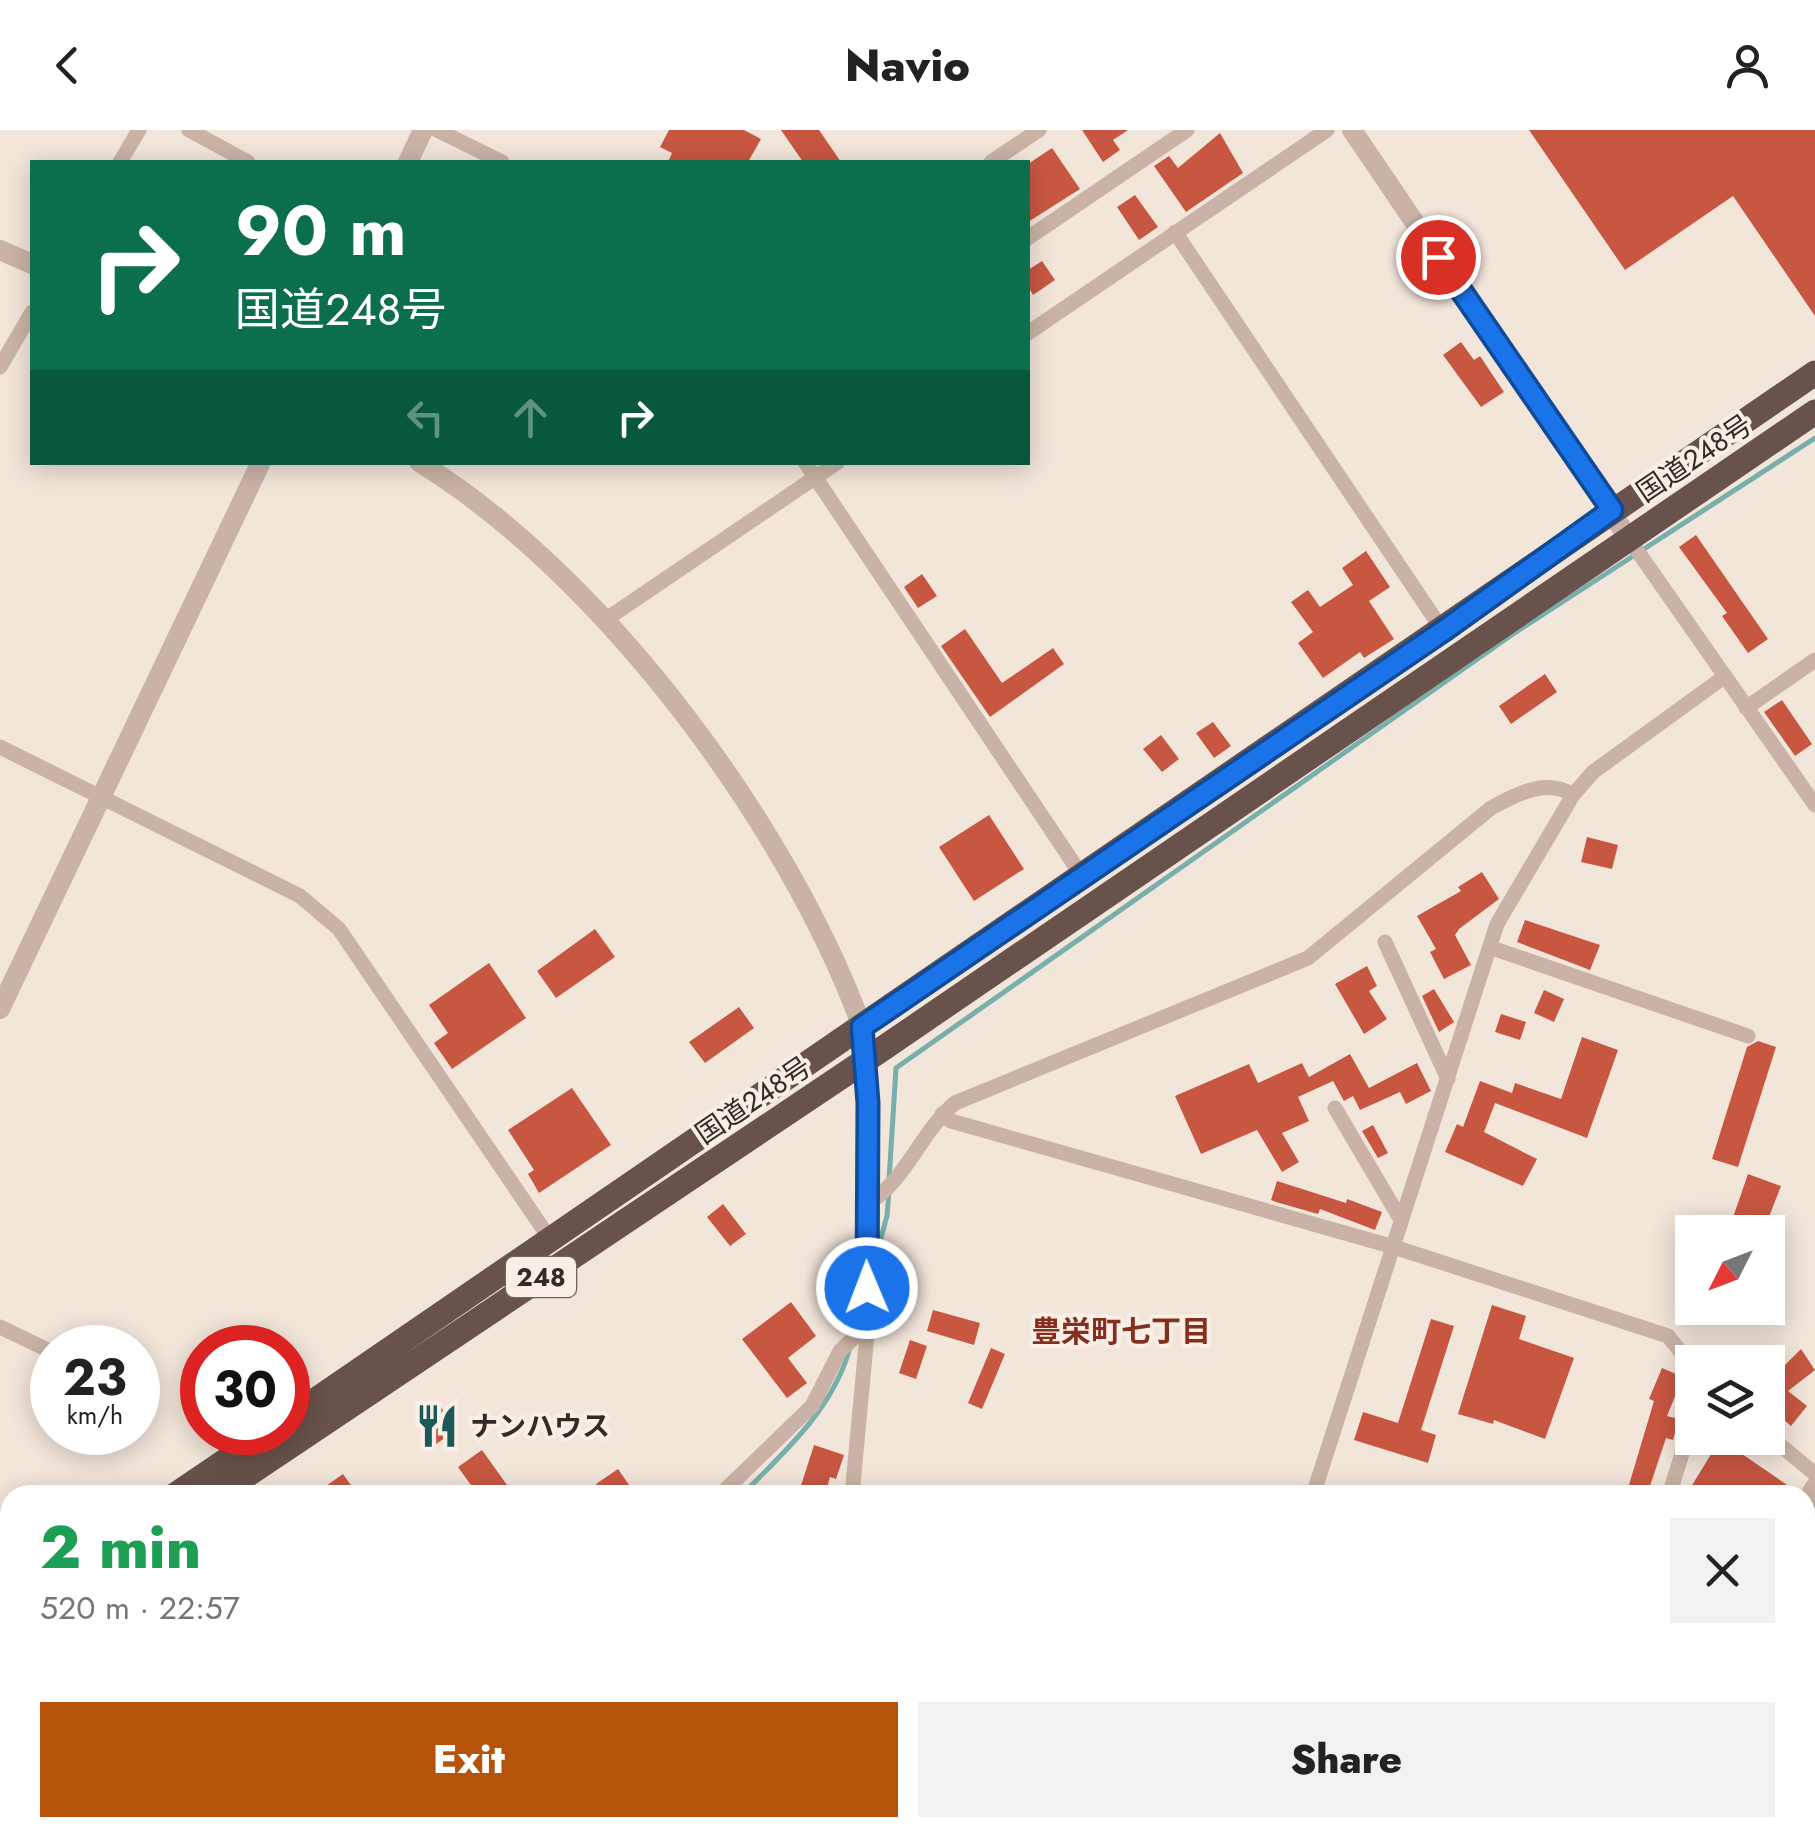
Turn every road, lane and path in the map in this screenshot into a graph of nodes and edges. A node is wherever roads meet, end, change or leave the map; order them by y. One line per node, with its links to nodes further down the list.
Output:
1 (139, 130): 9 (street)
2 (189, 130): 10 (street)
3 (423, 130): 11 (street)
4 (438, 130): 12 (street)
5 (1040, 130): 13 (street)
6 (1186, 130): 15 (street)
7 (1327, 130): 14 (street)
8 (1352, 130): 28 (street)
9 (121, 160)
10 (244, 160)
11 (409, 160)
12 (498, 160)
13 (994, 160)
14 (1175, 232): 19 (street); 31 (street)
15 (1030, 237)
16 (0, 250): 17 (street)
17 (30, 263)
18 (30, 315): 20 (street)
19 (1030, 332)
20 (0, 367)
21 (1815, 373): 28 (highway, 国道248号 / 248)
22 (1815, 412): 29 (highway, 国道248号 / 248)
23 (260, 465): 37 (street)
24 (423, 465): 30 (street)
25 (807, 465): 27 (street)
26 (834, 465): 27 (street)
27 (814, 478): 30 (street); 39 (street)
28 (1612, 510): 29 (street); 31 (highway, 国道248号 / 248)
29 (1629, 538): 33 (street); 45 (highway, 国道248号 / 248)
30 (605, 620): 43 (street)
31 (1443, 631): 39 (highway, 国道248号 / 248)
32 (1815, 660): 34 (street)
33 (1724, 677): 34 (street); 36 (street)
34 (1746, 708): 38 (street)
35 (0, 748): 37 (street)
36 (1573, 794): 41 (street); 48 (street)
37 (103, 796): 42 (street); 51 (street)
38 (1815, 805)
39 (1082, 876): 43 (highway, 国道248号 / 248)
40 (1386, 942): 46 (street)
41 (1492, 948): 44 (street); 46 (street)
42 (0, 1009)
43 (862, 1027): 45 (street); 51 (highway, 国道248号 / 248)
44 (1748, 1036)
45 (866, 1060): 49 (street); 63 (highway, 国道248号 / 248)
46 (1448, 1079): 50 (street)
47 (1335, 1108): 50 (street)
48 (942, 1114): 49 (street); 52 (street)
49 (866, 1206): 53 (street)
50 (1401, 1220): 52 (street)
51 (552, 1242): 57 (highway, 国道248号 / 248)
52 (1394, 1247): 56 (street); 66 (street)
53 (868, 1324): 64 (street); 65 (street)
54 (0, 1327): 55 (street)
55 (30, 1341)
56 (1675, 1345)
57 (310, 1404)
58 (1785, 1450): 61 (street)
59 (234, 1455): 62 (highway)
60 (1682, 1455): 67 (street)
61 (1815, 1474)
62 (190, 1485)
63 (232, 1485)
64 (730, 1485)
65 (853, 1485)
66 (1316, 1485)
67 (1672, 1485)

